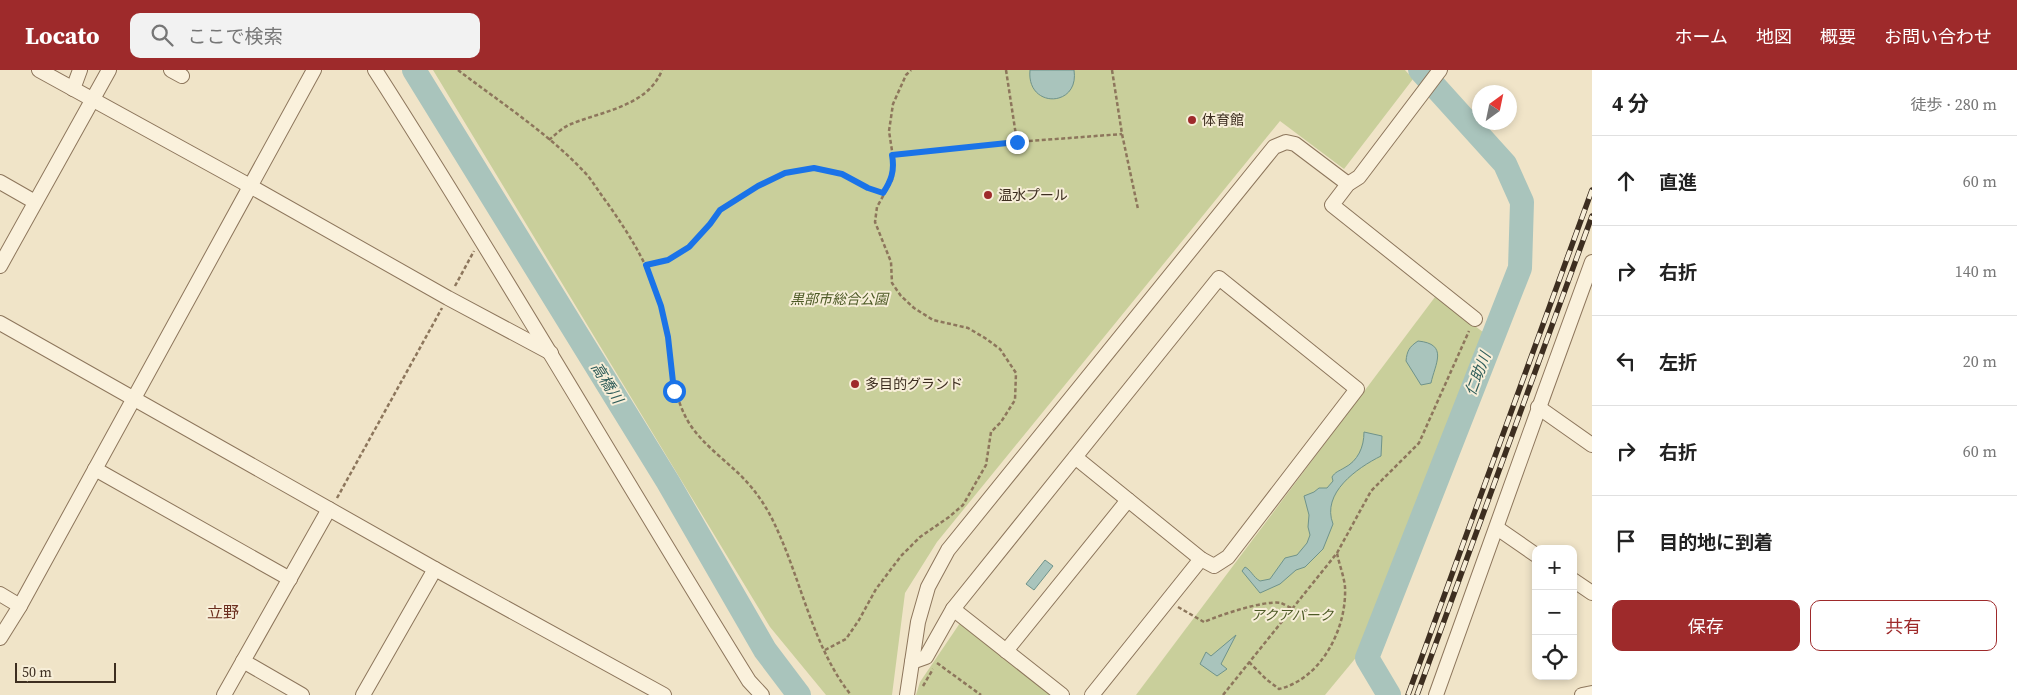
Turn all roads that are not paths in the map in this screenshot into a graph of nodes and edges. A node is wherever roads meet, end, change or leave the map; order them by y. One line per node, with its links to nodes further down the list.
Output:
1 (39, 70): 7 (street)
2 (80, 70): 7 (street)
3 (109, 70): 8 (street)
4 (314, 70): 11 (street)
5 (375, 70): 17 (street)
6 (1440, 70): 10 (street)
7 (73, 89): 8 (street)
8 (92, 99): 11 (street); 12 (street)
9 (0, 182): 12 (street)
10 (1348, 184): 15 (street); 38 (street)
11 (250, 186): 17 (street); 18 (street)
12 (35, 202): 14 (street)
13 (1592, 262): 19 (street)
14 (0, 266)
15 (1475, 319)
16 (0, 323): 18 (street)
17 (552, 353): 44 (street)
18 (134, 398): 22 (street); 24 (street)
19 (1538, 407): 20 (street); 25 (street)
20 (1592, 445)
21 (1075, 457): 23 (street); 27 (street); 34 (street)
22 (95, 469): 29 (street); 33 (street)
23 (1128, 500): 27 (street); 36 (street)
24 (329, 509): 28 (street); 29 (street)
25 (1497, 528): 26 (street); 48 (street)
26 (1532, 551)
27 (1201, 559): 47 (street)
28 (435, 568): 42 (street); 43 (street)
29 (290, 579): 37 (street)
30 (1577, 583): 31 (street)
31 (1592, 592)
32 (0, 594): 33 (street)
33 (20, 606): 35 (street)
34 (953, 609): 36 (street); 38 (street)
35 (0, 638)
36 (1006, 651): 46 (street)
37 (243, 661): 40 (street); 41 (street)
38 (912, 662): 45 (street)
39 (1592, 693): 49 (street)
40 (224, 695)
41 (302, 695)
42 (363, 695)
43 (664, 695)
44 (762, 695)
45 (907, 695)
46 (1062, 695)
47 (1092, 695)
48 (1436, 695)
49 (1582, 695)

